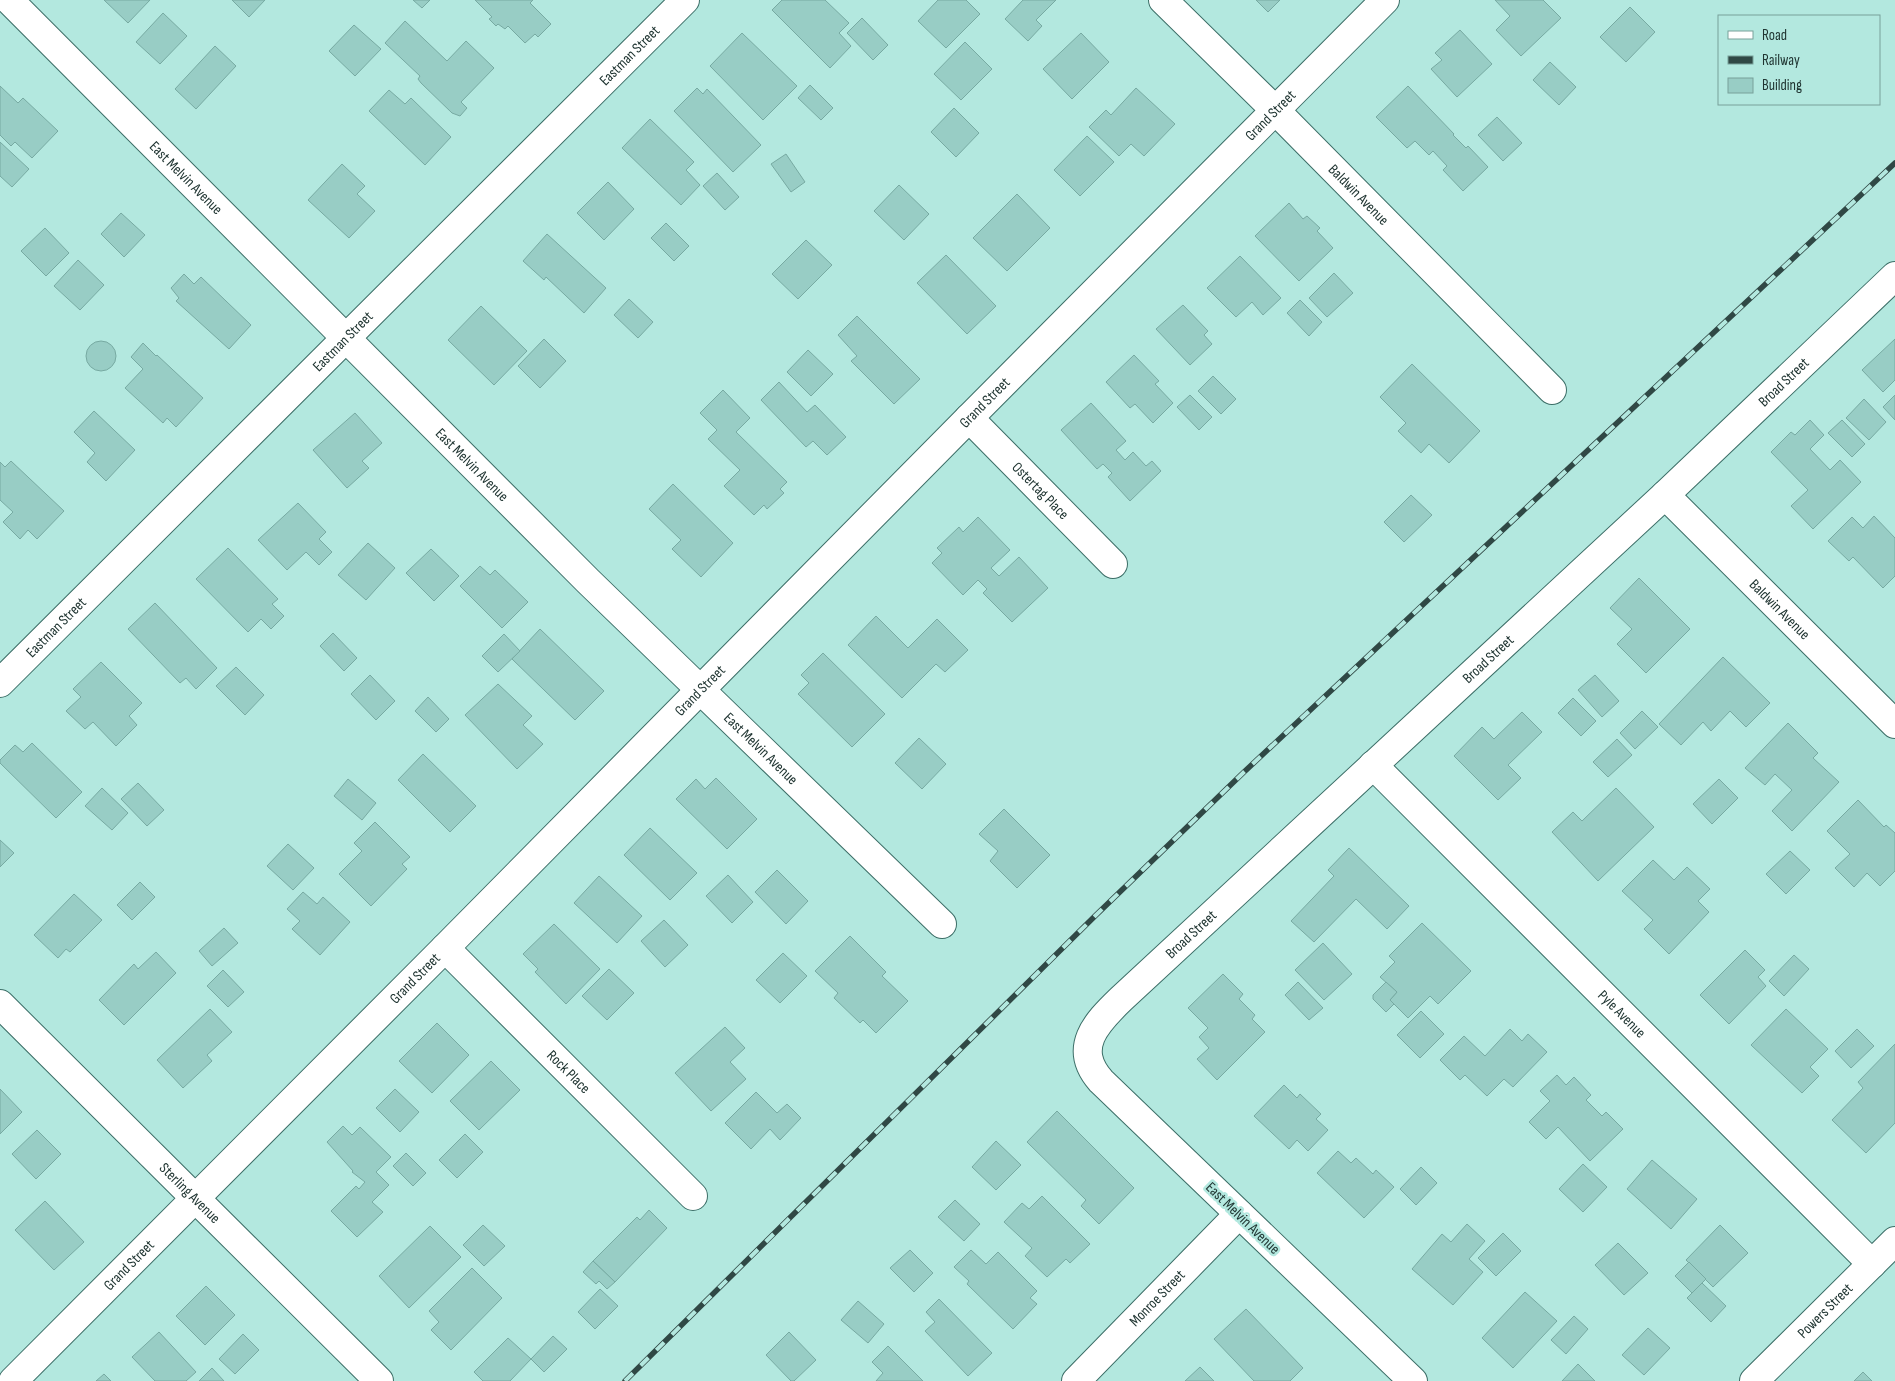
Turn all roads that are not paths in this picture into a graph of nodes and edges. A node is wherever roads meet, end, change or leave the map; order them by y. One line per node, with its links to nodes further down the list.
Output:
1 (9, 0): 7 (street, East Melvin Avenue)
2 (685, 0): 7 (street, Eastman Street)
3 (1163, 0): 5 (street, Baldwin Avenue)
4 (1385, 0): 5 (street, Grand Street)
5 (1275, 110): 8 (street, Baldwin Avenue); 9 (street, Grand Street)
6 (1895, 276): 10 (street, Broad Street)
7 (346, 337): 12 (street, Eastman Street); 13 (street, East Melvin Avenue)
8 (1552, 390)
9 (969, 418): 11 (street, Ostertag Place); 13 (street, Grand Street)
10 (1665, 495): 14 (street, Baldwin Avenue); 15 (street, Broad Street)
11 (1113, 564)
12 (0, 683)
13 (701, 689): 16 (street, East Melvin Avenue); 17 (street, Grand Street)
14 (1895, 724)
15 (1373, 765): 19 (street, Broad Street); 24 (street, Pyle Avenue)
16 (942, 924)
17 (445, 948): 20 (street, Rock Place); 21 (street, Grand Street)
18 (0, 1004): 21 (street, Sterling Avenue)
19 (1088, 1046): 22 (street, East Melvin Avenue)
20 (693, 1196)
21 (194, 1198): 25 (street, Grand Street); 26 (street, Sterling Avenue)
22 (1239, 1214): 27 (street, Monroe Street); 28 (street, East Melvin Avenue)
23 (1895, 1241): 24 (street, Powers Street)
24 (1872, 1264): 29 (street, Powers Street)
25 (13, 1381)
26 (379, 1381)
27 (1076, 1381)
28 (1413, 1381)
29 (1754, 1381)

